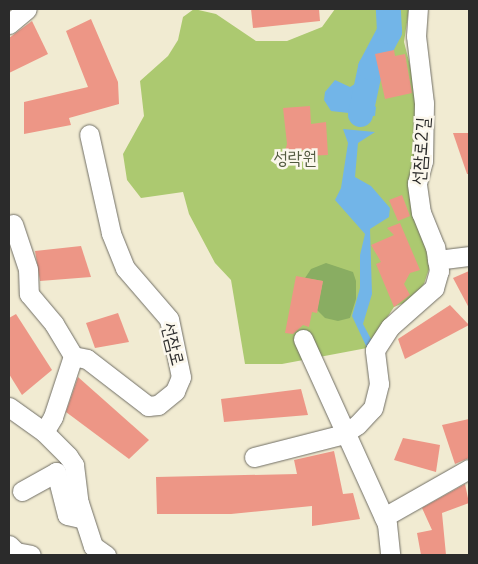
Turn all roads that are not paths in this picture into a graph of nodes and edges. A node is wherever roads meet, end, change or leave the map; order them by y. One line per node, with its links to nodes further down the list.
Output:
1 (27, 9): 3 (street)
2 (418, 9): 7 (street, 선잠로2길)
3 (9, 24)
4 (89, 134): 9 (street, 선잠로)
5 (14, 224): 9 (street)
6 (469, 256): 7 (street)
7 (437, 260): 12 (street, 선잠로2길)
8 (303, 339): 12 (street)
9 (73, 356): 11 (street)
10 (9, 407): 11 (street)
11 (44, 432): 17 (street)
12 (347, 433): 13 (street, 선잠로2길); 16 (street)
13 (254, 457)
14 (469, 469): 16 (street)
15 (22, 491): 17 (street)
16 (384, 517): 21 (street)
17 (84, 519): 20 (street)
18 (9, 545): 19 (street)
19 (31, 555)
20 (106, 555)
21 (390, 555)

